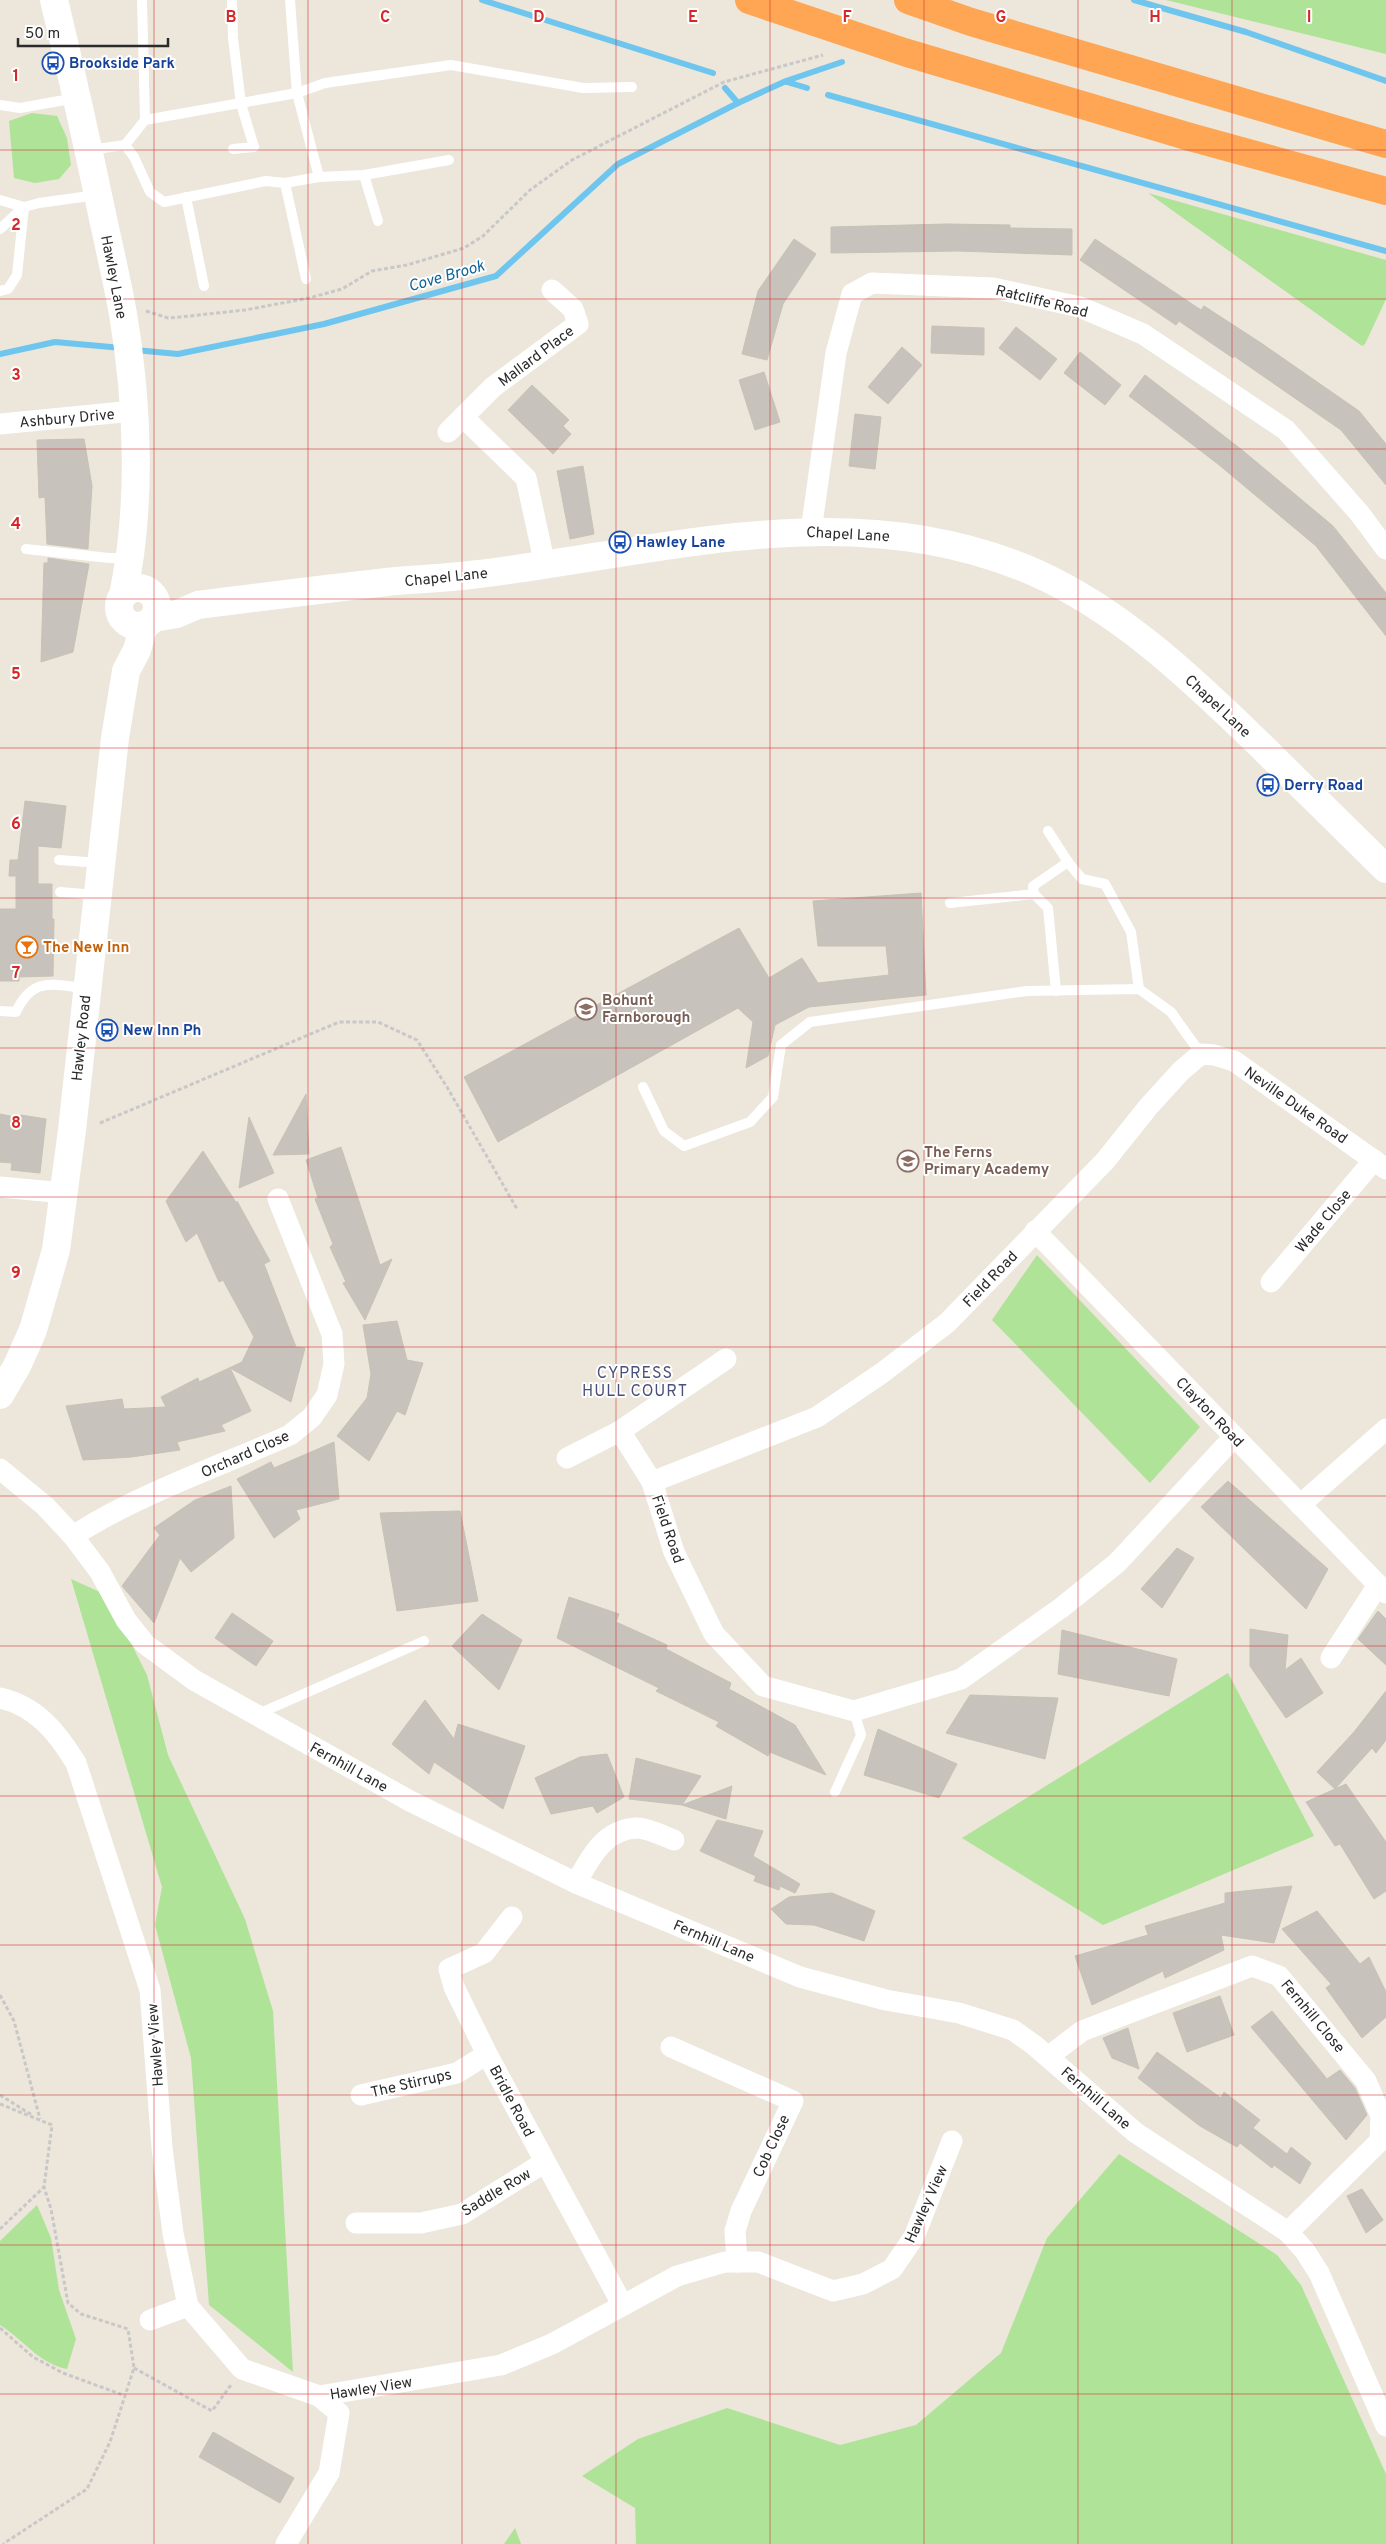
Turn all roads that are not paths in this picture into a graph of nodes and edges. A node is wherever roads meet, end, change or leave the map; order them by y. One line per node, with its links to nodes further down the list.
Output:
1 (54, 0): 9 (main road, Hawley Lane)
2 (142, 0): 12 (lane)
3 (232, 0): 10 (lane)
4 (290, 0): 8 (lane)
5 (749, 0): 21 (highway)
6 (908, 0): 13 (highway)
7 (632, 87): 8 (lane)
8 (297, 93): 10 (lane); 19 (lane)
9 (77, 98): 11 (lane); 16 (main road, Hawley Lane)
10 (241, 104): 12 (lane); 15 (lane)
11 (0, 105)
12 (145, 120): 14 (lane)
13 (1386, 144)
14 (125, 145): 16 (lane); 23 (lane)
15 (233, 149)
16 (89, 150): 22 (main road, Hawley Lane)
17 (449, 160): 18 (lane)
18 (364, 175): 19 (lane); 26 (lane)
19 (319, 177): 20 (lane)
20 (285, 183): 23 (lane); 28 (lane)
21 (1386, 191)
22 (98, 195): 25 (lane); 32 (main road, Hawley Lane)
23 (186, 197): 29 (lane)
24 (0, 200): 25 (lane)
25 (24, 207): 27 (lane); 31 (lane)
26 (378, 221)
27 (0, 229)
28 (306, 279)
29 (204, 286)
30 (552, 290): 33 (street, Mallard Place)
31 (0, 291)
32 (133, 411): 34 (street, Ashbury Drive); 39 (main road, Hawley Lane)
33 (463, 417): 35 (street); 40 (street)
34 (0, 424)
35 (448, 432)
36 (811, 531): 38 (street, Ratcliffe Road); 40 (main road, Chapel Lane); 47 (main road, Chapel Lane)
37 (26, 549): 39 (lane)
38 (1386, 549)
39 (131, 558): 41 (main road, Hawley Lane)
40 (545, 565): 41 (main road, Chapel Lane)
41 (140, 607): 42 (main road, Hawley Lane)
42 (126, 671): 46 (main road, Hawley Road)
43 (1048, 831): 45 (lane)
44 (59, 860): 46 (lane)
45 (1068, 862): 49 (lane); 53 (lane)
46 (101, 863): 50 (main road, Hawley Road)
47 (1386, 869)
48 (60, 892): 50 (lane)
49 (1034, 894): 51 (lane); 54 (lane)
50 (97, 896): 52 (main road, Hawley Road)
51 (950, 904)
52 (87, 988): 55 (lane); 60 (main road, Hawley Road)
53 (1139, 989): 54 (lane); 56 (lane)
54 (1056, 991): 57 (lane)
55 (0, 1011)
56 (1201, 1054): 58 (street, Neville Duke Road); 62 (street, Field Road)
57 (644, 1087)
58 (1380, 1164): 63 (street, Wade Close)
59 (0, 1187): 60 (street)
60 (64, 1193): 65 (main road, Hawley Road)
61 (278, 1199): 73 (street, Orchard Close)
62 (1035, 1231): 68 (street, Clayton Road); 71 (street, Field Road)
63 (1271, 1282)
64 (726, 1359): 67 (street)
65 (0, 1395)
66 (1386, 1429): 72 (street)
67 (620, 1430): 69 (street); 71 (street)
68 (1234, 1437): 72 (street, Clayton Road); 78 (street)
69 (567, 1458)
70 (0, 1469): 73 (street, Fernhill Lane)
71 (652, 1482): 78 (street, Field Road)
72 (1300, 1505): 74 (street, Clayton Road)
73 (73, 1536): 79 (street, Fernhill Lane)
74 (1382, 1589): 76 (street)
75 (424, 1641): 79 (lane)
76 (1331, 1658)
77 (0, 1698): 94 (street, Hawley View)
78 (854, 1711): 80 (lane)
79 (255, 1715): 82 (street, Fernhill Lane)
80 (835, 1792)
81 (674, 1840): 82 (street)
82 (576, 1883): 86 (street, Fernhill Lane)
83 (512, 1917): 85 (street, Bridle Road)
84 (671, 2047): 92 (street, Cob Close)
85 (487, 2054): 87 (street, The Stirrups); 89 (street, Bridle Road)
86 (1050, 2058): 91 (street, Fernhill Lane); 91 (street, Fernhill Close)
87 (361, 2095)
88 (952, 2142): 92 (street, Hawley View)
89 (545, 2162): 90 (street, Saddle Row); 93 (street, Bridle Road)
90 (356, 2223)
91 (1288, 2232): 96 (street, Fernhill Lane)
92 (737, 2262): 93 (street, Hawley View)
93 (622, 2304): 97 (street, Hawley View)
94 (188, 2306): 95 (street); 97 (street, Hawley View)
95 (150, 2320)
96 (1378, 2384): 98 (street, Fernhill Lane)
97 (319, 2396): 99 (street)
98 (1386, 2426)
99 (286, 2544)

